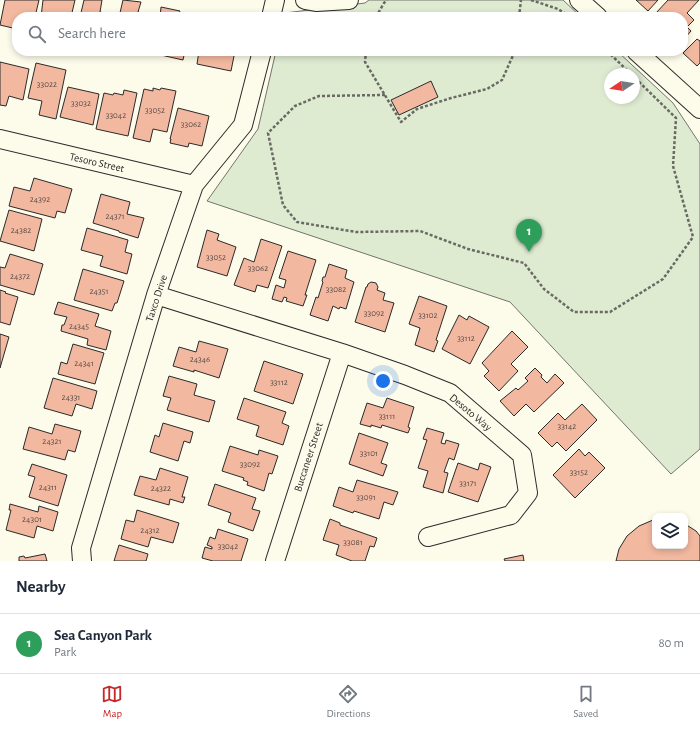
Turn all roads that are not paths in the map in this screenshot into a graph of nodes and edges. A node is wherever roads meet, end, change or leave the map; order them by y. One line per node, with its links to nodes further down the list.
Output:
1 (275, 0): 5 (street)
2 (305, 0): 3 (street)
3 (349, 0)
4 (579, 0): 6 (street)
5 (272, 12)
6 (592, 12)
7 (261, 56): 11 (street, Taxco Drive)
8 (642, 56): 9 (street)
9 (700, 109)
10 (0, 139): 11 (street, Tesoro Street)
11 (194, 185): 12 (street, Taxco Drive)
12 (156, 295): 13 (street, Desoto Way); 15 (street, Taxco Drive)
13 (342, 353): 14 (street, Desoto Way); 16 (street, Buccaneer Street)
14 (428, 536)
15 (82, 561)
16 (275, 561)

